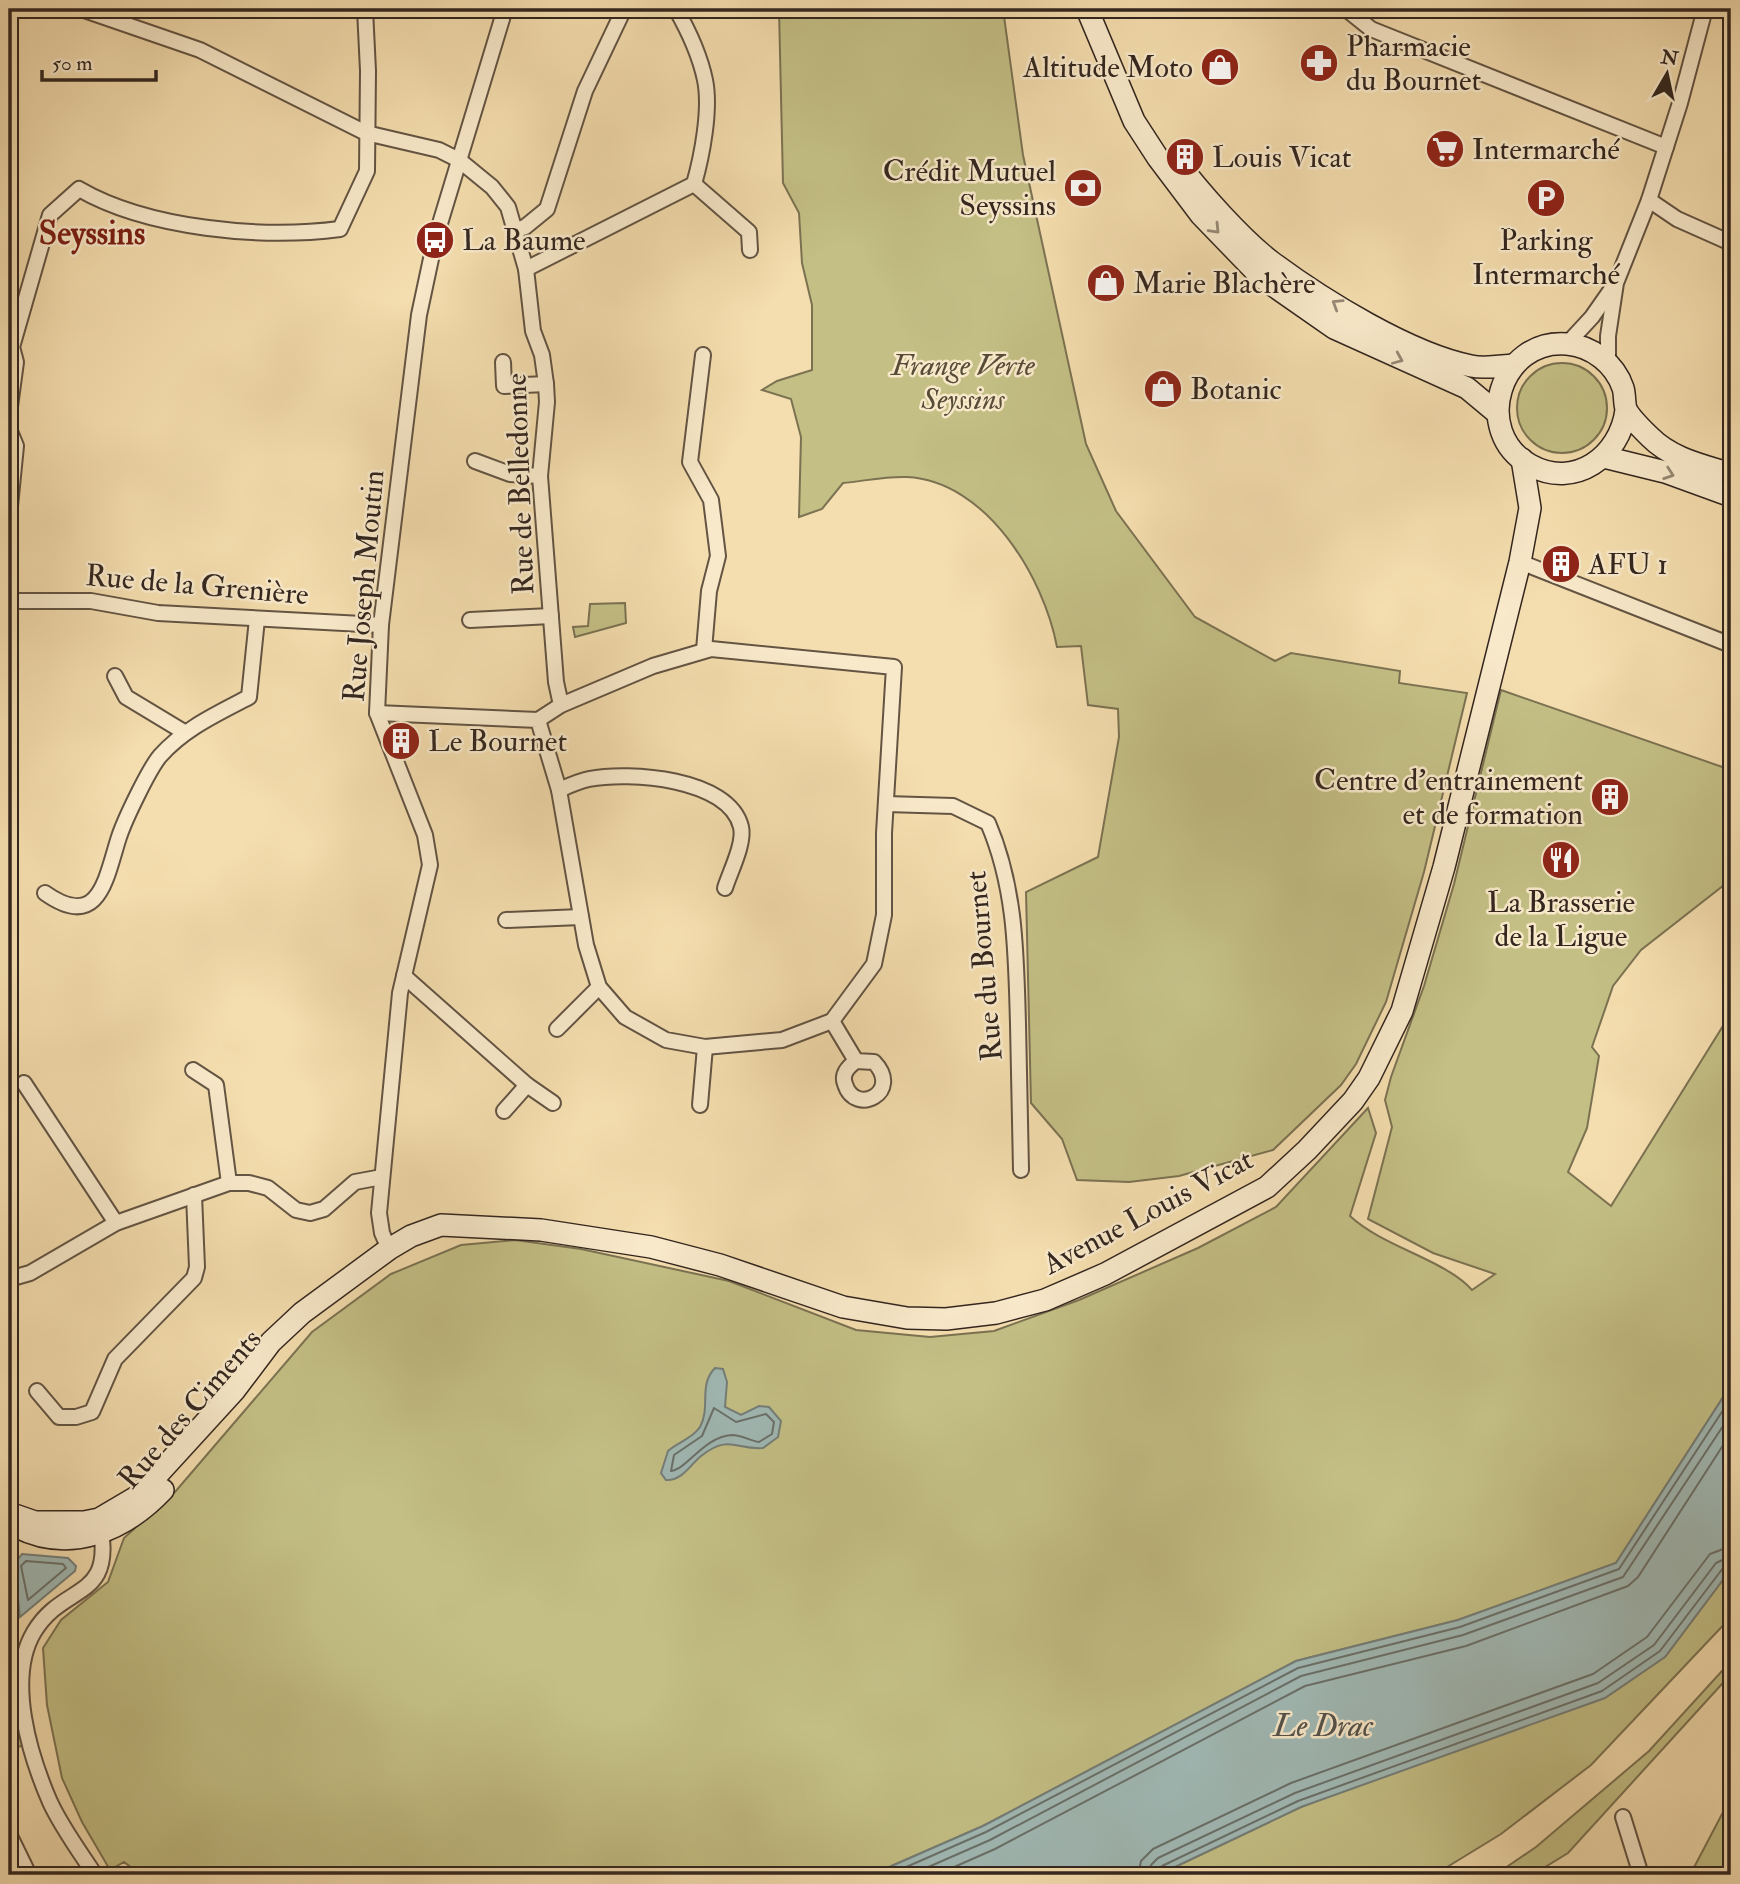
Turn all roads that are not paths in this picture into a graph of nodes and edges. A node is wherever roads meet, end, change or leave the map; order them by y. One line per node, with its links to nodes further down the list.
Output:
1 (81, 9): 10 (street, Rue de Belledonne)
2 (365, 9): 10 (street)
3 (505, 9): 12 (street, Rue Joseph Moutin)
4 (624, 9): 15 (street)
5 (676, 9): 13 (street)
6 (1087, 9): 9 (main road)
7 (1346, 9): 11 (street)
8 (1705, 9): 11 (street)
9 (1124, 91): 25 (main road, one-way to 9); 29 (main road, one-way to 29)
10 (366, 132): 12 (street, Rue de Belledonne); 21 (street)
11 (1666, 147): 14 (street)
12 (459, 160): 15 (street, Rue de Belledonne); 46 (street, Rue Joseph Moutin)
13 (694, 184): 17 (street); 18 (street)
14 (1649, 200): 16 (street); 19 (street)
15 (516, 230): 18 (street, Rue de Belledonne)
16 (1731, 243)
17 (750, 250)
18 (526, 269): 26 (street, Rue de Belledonne)
19 (1616, 283): 20 (street); 24 (street)
20 (1567, 344): 24 (main road); 25 (main road)
21 (10, 348): 28 (street)
22 (703, 355): 48 (street)
23 (503, 362): 26 (street)
24 (1608, 363): 27 (main road)
25 (1513, 365): 29 (main road)
26 (546, 384): 37 (street, Rue de Belledonne)
27 (1626, 410): 31 (main road); 36 (main road)
28 (9, 414)
29 (1497, 414): 32 (main road)
30 (9, 429): 34 (street)
31 (1604, 457): 35 (main road); 38 (main road, one-way to 38)
32 (1522, 459): 35 (main road); 39 (main road)
33 (475, 461): 37 (street)
34 (12, 464): 40 (street)
35 (1563, 473): 39 (main road)
36 (1731, 474)
37 (540, 476): 43 (street, Rue de Belledonne)
38 (1731, 496)
39 (1530, 508): 41 (main road, Avenue Louis Vicat)
40 (9, 516)
41 (1520, 562): 47 (street); 77 (main road, Avenue Louis Vicat)
42 (9, 601): 44 (street, Rue de la Grenière)
43 (551, 616): 45 (street); 50 (street, Rue de Belledonne)
44 (257, 619): 46 (street, Rue de la Grenière); 53 (street)
45 (470, 620)
46 (381, 625): 51 (street, Rue Joseph Moutin)
47 (1731, 645)
48 (704, 650): 50 (street); 55 (street)
49 (115, 676): 53 (street)
50 (561, 705): 52 (street)
51 (377, 713): 52 (street); 60 (street, Rue Joseph Moutin)
52 (538, 720): 54 (street)
53 (184, 732): 57 (street)
54 (559, 790): 56 (street); 58 (street)
55 (887, 804): 62 (street); 72 (street, Rue du Bournet)
56 (724, 888)
57 (45, 893)
58 (581, 917): 59 (street); 61 (street)
59 (506, 920)
60 (404, 976): 68 (street); 73 (street, Rue Joseph Moutin)
61 (599, 987): 63 (street); 64 (street)
62 (832, 1021): 64 (street); 65 (street)
63 (556, 1029)
64 (705, 1047): 70 (street)
65 (856, 1061)
66 (193, 1070): 74 (street)
67 (24, 1083): 76 (street)
68 (527, 1085): 69 (street); 71 (street)
69 (554, 1103)
70 (700, 1105)
71 (504, 1111)
72 (1021, 1170)
73 (382, 1177): 74 (street); 77 (street, Rue Joseph Moutin)
74 (229, 1183): 75 (street)
75 (194, 1195): 76 (street); 79 (street)
76 (116, 1223): 78 (street)
77 (392, 1254): 82 (main road, Rue des Ciments)
78 (9, 1279)
79 (37, 1391)
80 (9, 1513): 82 (main road)
81 (9, 1522): 82 (main road)
82 (101, 1526): 86 (street)
83 (1623, 1817): 87 (street)
84 (10, 1841): 85 (street)
85 (29, 1875)
86 (95, 1875)
87 (1641, 1875)

